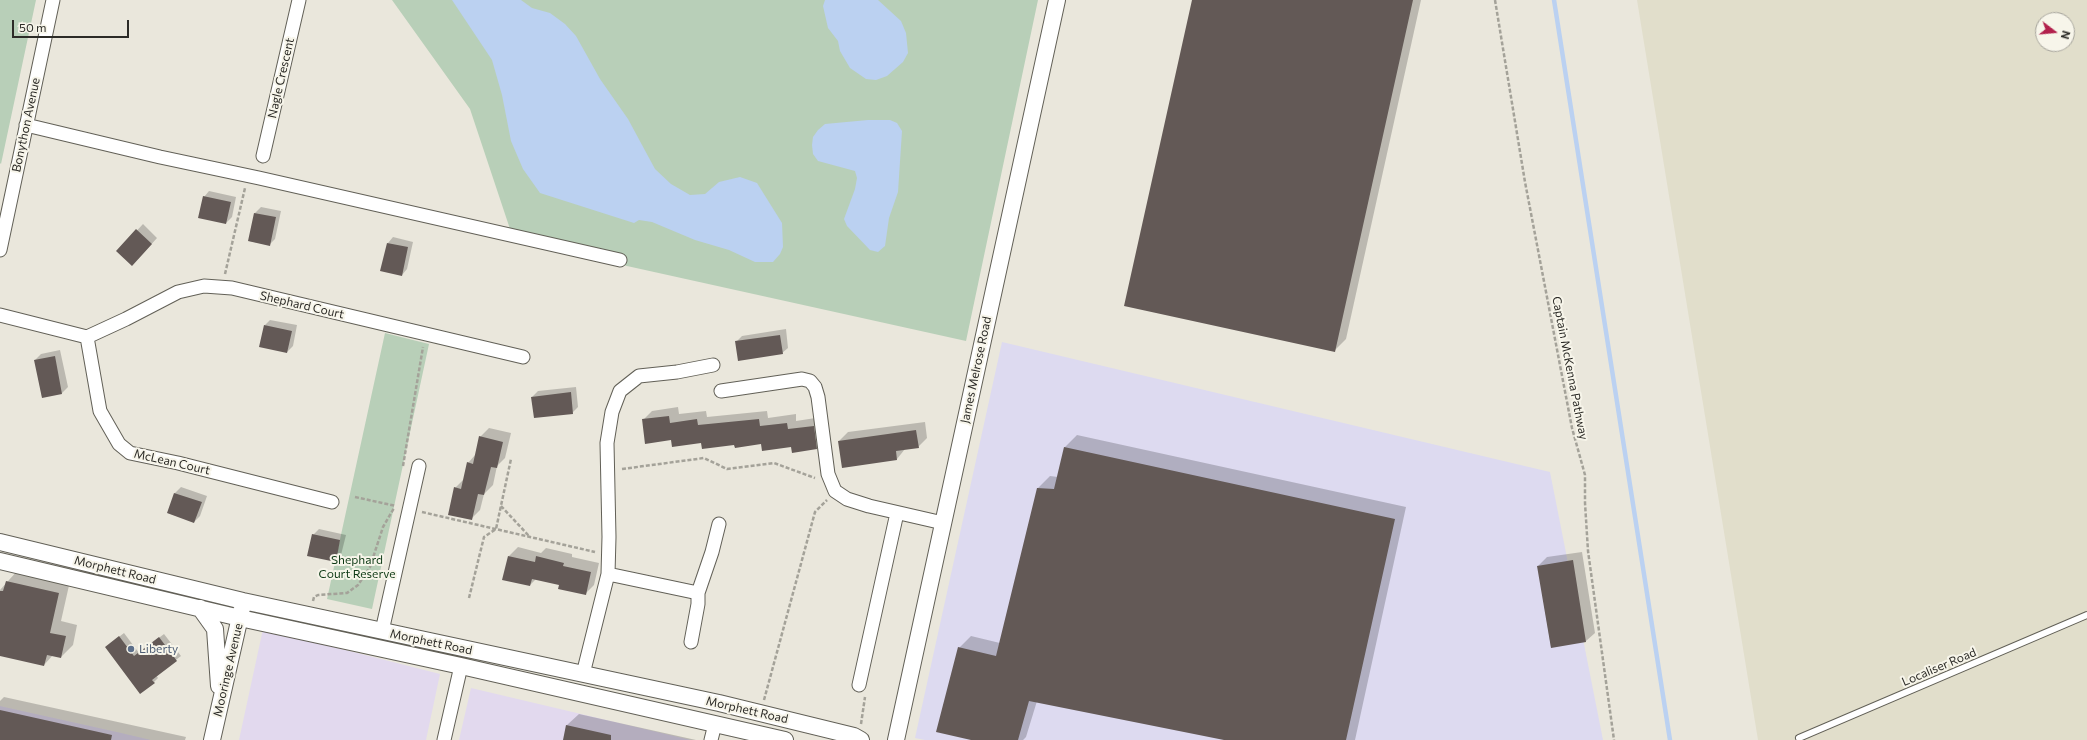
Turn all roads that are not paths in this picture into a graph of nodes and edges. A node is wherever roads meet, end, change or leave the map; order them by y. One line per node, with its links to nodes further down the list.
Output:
1 (53, 0): 4 (street, Bonython Avenue)
2 (299, 0): 5 (street, Nagle Crescent)
3 (1057, 0): 16 (street, James Melrose Road)
4 (26, 125): 6 (street, Bonython Avenue); 7 (street)
5 (263, 156)
6 (0, 250)
7 (620, 260)
8 (0, 315): 9 (street)
9 (87, 336): 10 (street, Shephard Court); 14 (street, McLean Court)
10 (523, 357)
11 (713, 366): 20 (street)
12 (721, 390): 15 (street)
13 (419, 466): 26 (street)
14 (332, 502)
15 (897, 513): 16 (street); 31 (street)
16 (943, 522): 40 (street, James Melrose Road)
17 (719, 524): 21 (street)
18 (0, 542): 22 (street, Morphett Road)
19 (0, 561): 23 (street, Morphett Road)
20 (608, 574): 21 (street); 30 (street)
21 (698, 593): 27 (street)
22 (243, 601): 25 (street, Mooringe Avenue); 26 (street, Morphett Road)
23 (200, 608): 25 (street, Morphett Road); 35 (street)
24 (2087, 615): 36 (lane, Localiser Road)
25 (240, 618): 29 (street, Morphett Road); 35 (street, Mooringe Avenue)
26 (382, 631): 28 (street, Morphett Road)
27 (691, 642)
28 (464, 649): 29 (street); 30 (street, Morphett Road)
29 (460, 666): 33 (street, Morphett Road); 37 (street)
30 (584, 674): 32 (street, Morphett Road)
31 (859, 685)
32 (719, 703): 33 (street); 34 (street, Morphett Road)
33 (714, 724): 38 (street); 39 (street, Morphett Road)
34 (861, 733)
35 (212, 739)
36 (1798, 739)
37 (444, 740)
38 (711, 740)
39 (785, 740)
40 (896, 740)

